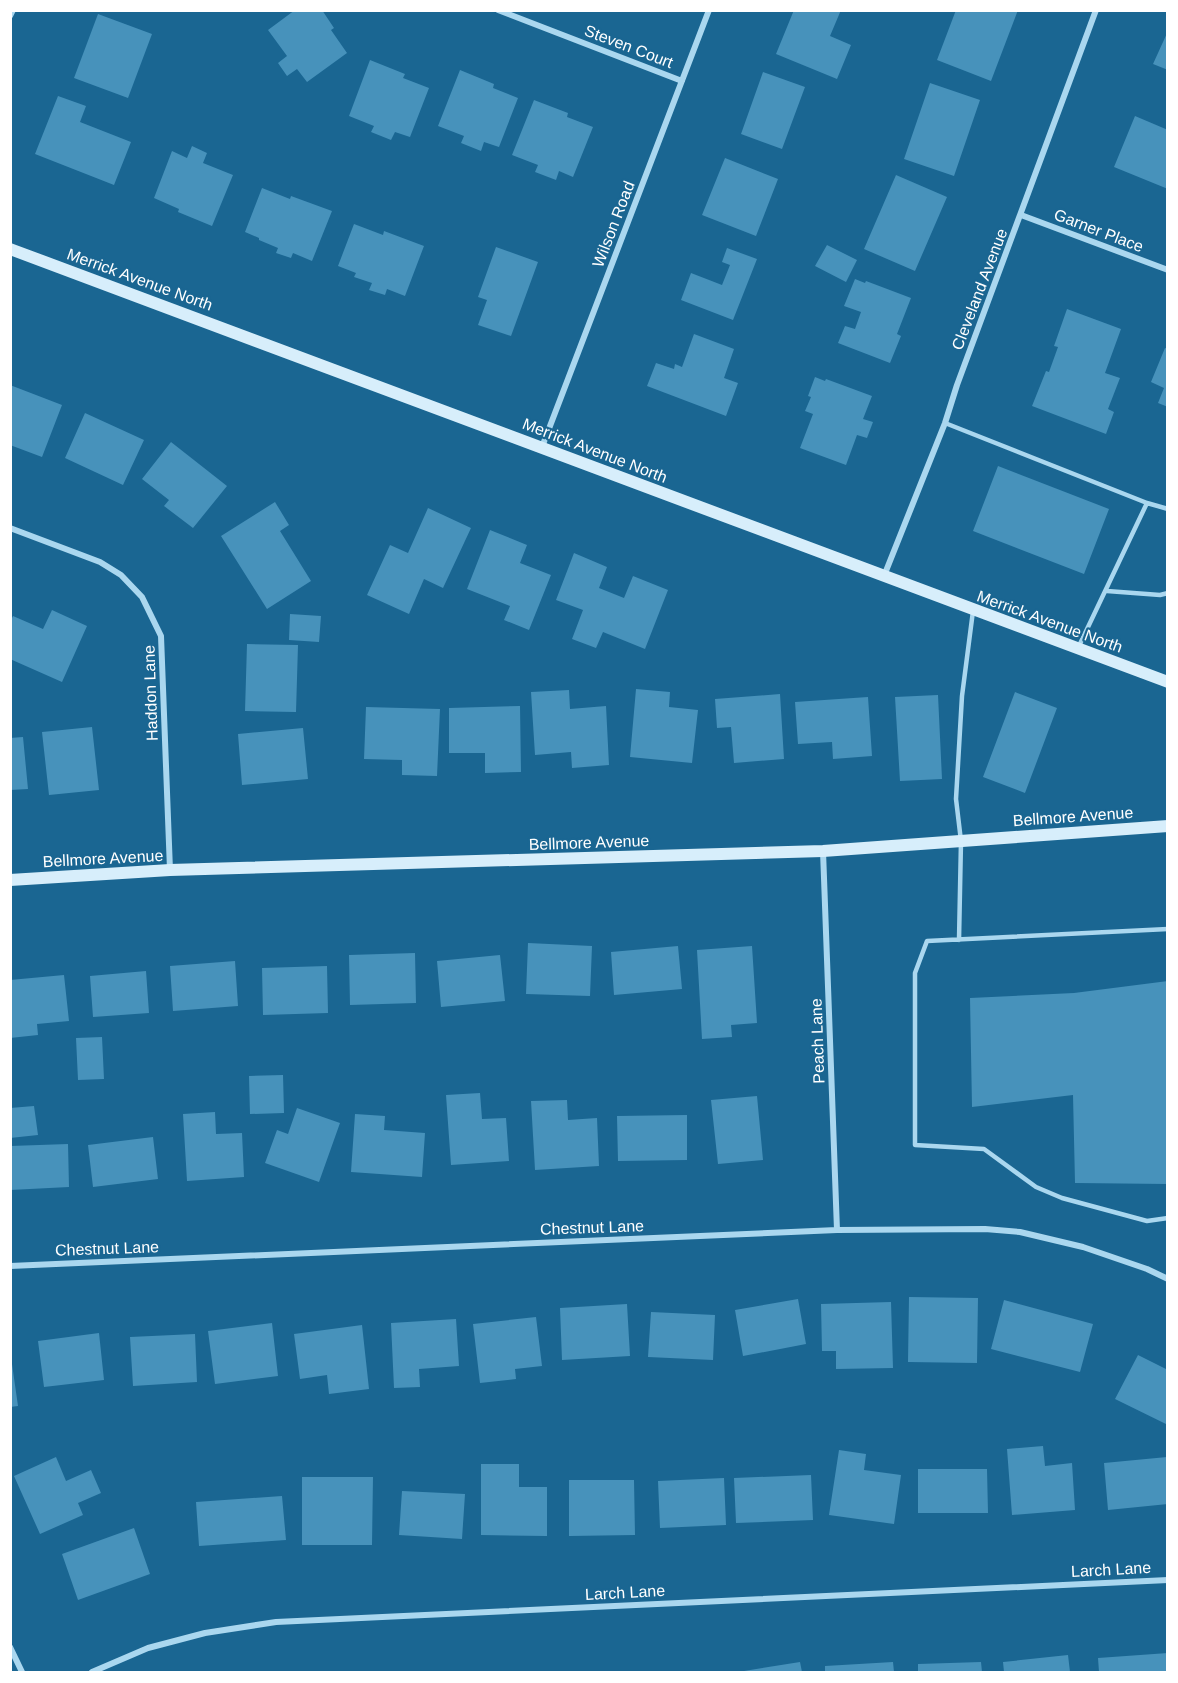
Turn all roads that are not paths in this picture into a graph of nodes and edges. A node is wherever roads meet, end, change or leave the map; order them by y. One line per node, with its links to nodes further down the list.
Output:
1 (13, 10): 5 (street)
2 (498, 10): 6 (street, Steven Court)
3 (709, 10): 6 (street, Wilson Road)
4 (1096, 10): 7 (street, Cleveland Avenue)
5 (10, 16)
6 (682, 81): 11 (street, Wilson Road)
7 (1021, 215): 9 (street, Garner Place); 10 (street, Cleveland Avenue)
8 (10, 249): 11 (main road, Merrick Avenue North)
9 (1167, 270)
10 (945, 423): 12 (lane); 15 (street, Cleveland Avenue)
11 (542, 447): 15 (main road, Merrick Avenue North)
12 (1147, 503): 13 (lane); 16 (lane)
13 (1167, 509)
14 (10, 528): 24 (street, Haddon Lane)
15 (884, 576): 18 (main road, Merrick Avenue North)
16 (1107, 591): 17 (lane); 19 (lane)
17 (1167, 593)
18 (973, 609): 19 (main road, Merrick Avenue North); 22 (lane)
19 (1078, 649): 20 (main road, Merrick Avenue North)
20 (1167, 682)
21 (1167, 826): 22 (main road, Bellmore Avenue)
22 (961, 841): 23 (main road, Bellmore Avenue); 27 (lane)
23 (823, 851): 24 (main road, Bellmore Avenue); 29 (street, Peach Lane)
24 (170, 870): 25 (main road, Bellmore Avenue)
25 (10, 880)
26 (1167, 929): 27 (lane)
27 (959, 940): 28 (lane)
28 (1167, 1218)
29 (837, 1230): 30 (street, Chestnut Lane); 31 (street, Chestnut Lane)
30 (10, 1266)
31 (1167, 1279)
32 (1167, 1580): 35 (street, Larch Lane)
33 (10, 1647): 34 (street)
34 (22, 1672)
35 (92, 1672)

